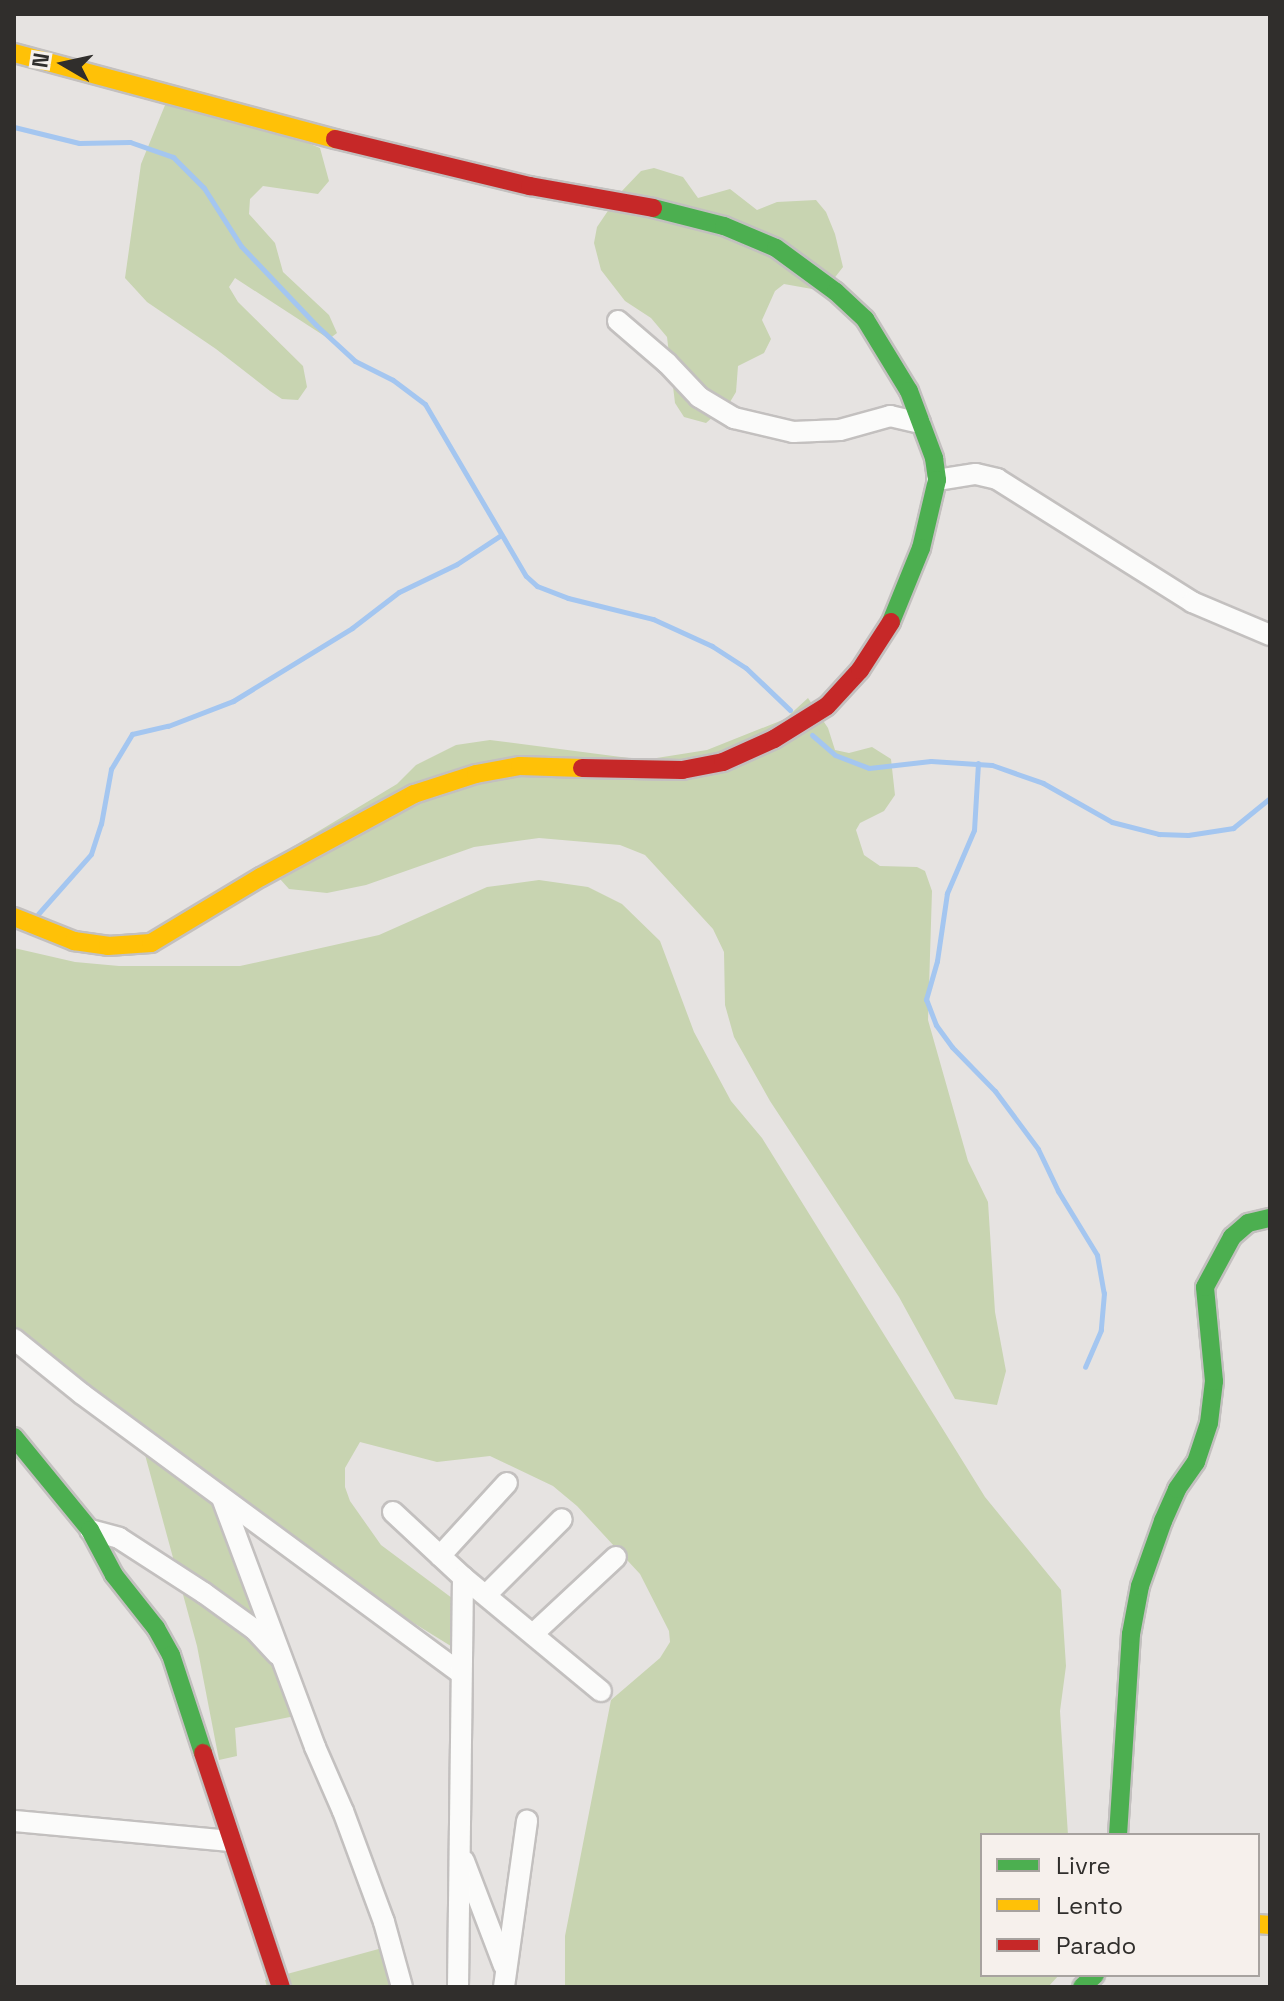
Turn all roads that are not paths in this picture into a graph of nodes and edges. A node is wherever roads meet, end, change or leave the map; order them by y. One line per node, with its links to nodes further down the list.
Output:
1 (14, 53): 3 (street)
2 (618, 321): 3 (street)
3 (920, 423): 4 (street)
4 (937, 480): 5 (street); 6 (street)
5 (1270, 635)
6 (14, 917)
7 (1270, 1218): 25 (street)
8 (14, 1339): 11 (street)
9 (14, 1437): 14 (street)
10 (507, 1483): 15 (street)
11 (222, 1498): 20 (street); 21 (street)
12 (393, 1512): 15 (street)
13 (562, 1519): 18 (street)
14 (90, 1530): 20 (street); 26 (street)
15 (440, 1556): 17 (street)
16 (616, 1557): 19 (street)
17 (463, 1577): 18 (street); 21 (street)
18 (486, 1595): 19 (street)
19 (533, 1634): 22 (street)
20 (286, 1665): 30 (street)
21 (461, 1673): 27 (street)
22 (601, 1691)
23 (14, 1821): 26 (street)
24 (527, 1821): 28 (street)
25 (1118, 1833)
26 (231, 1841): 29 (street)
27 (460, 1851): 28 (street); 31 (street)
28 (505, 1978)
29 (281, 1987)
30 (402, 1987)
31 (458, 1987)

